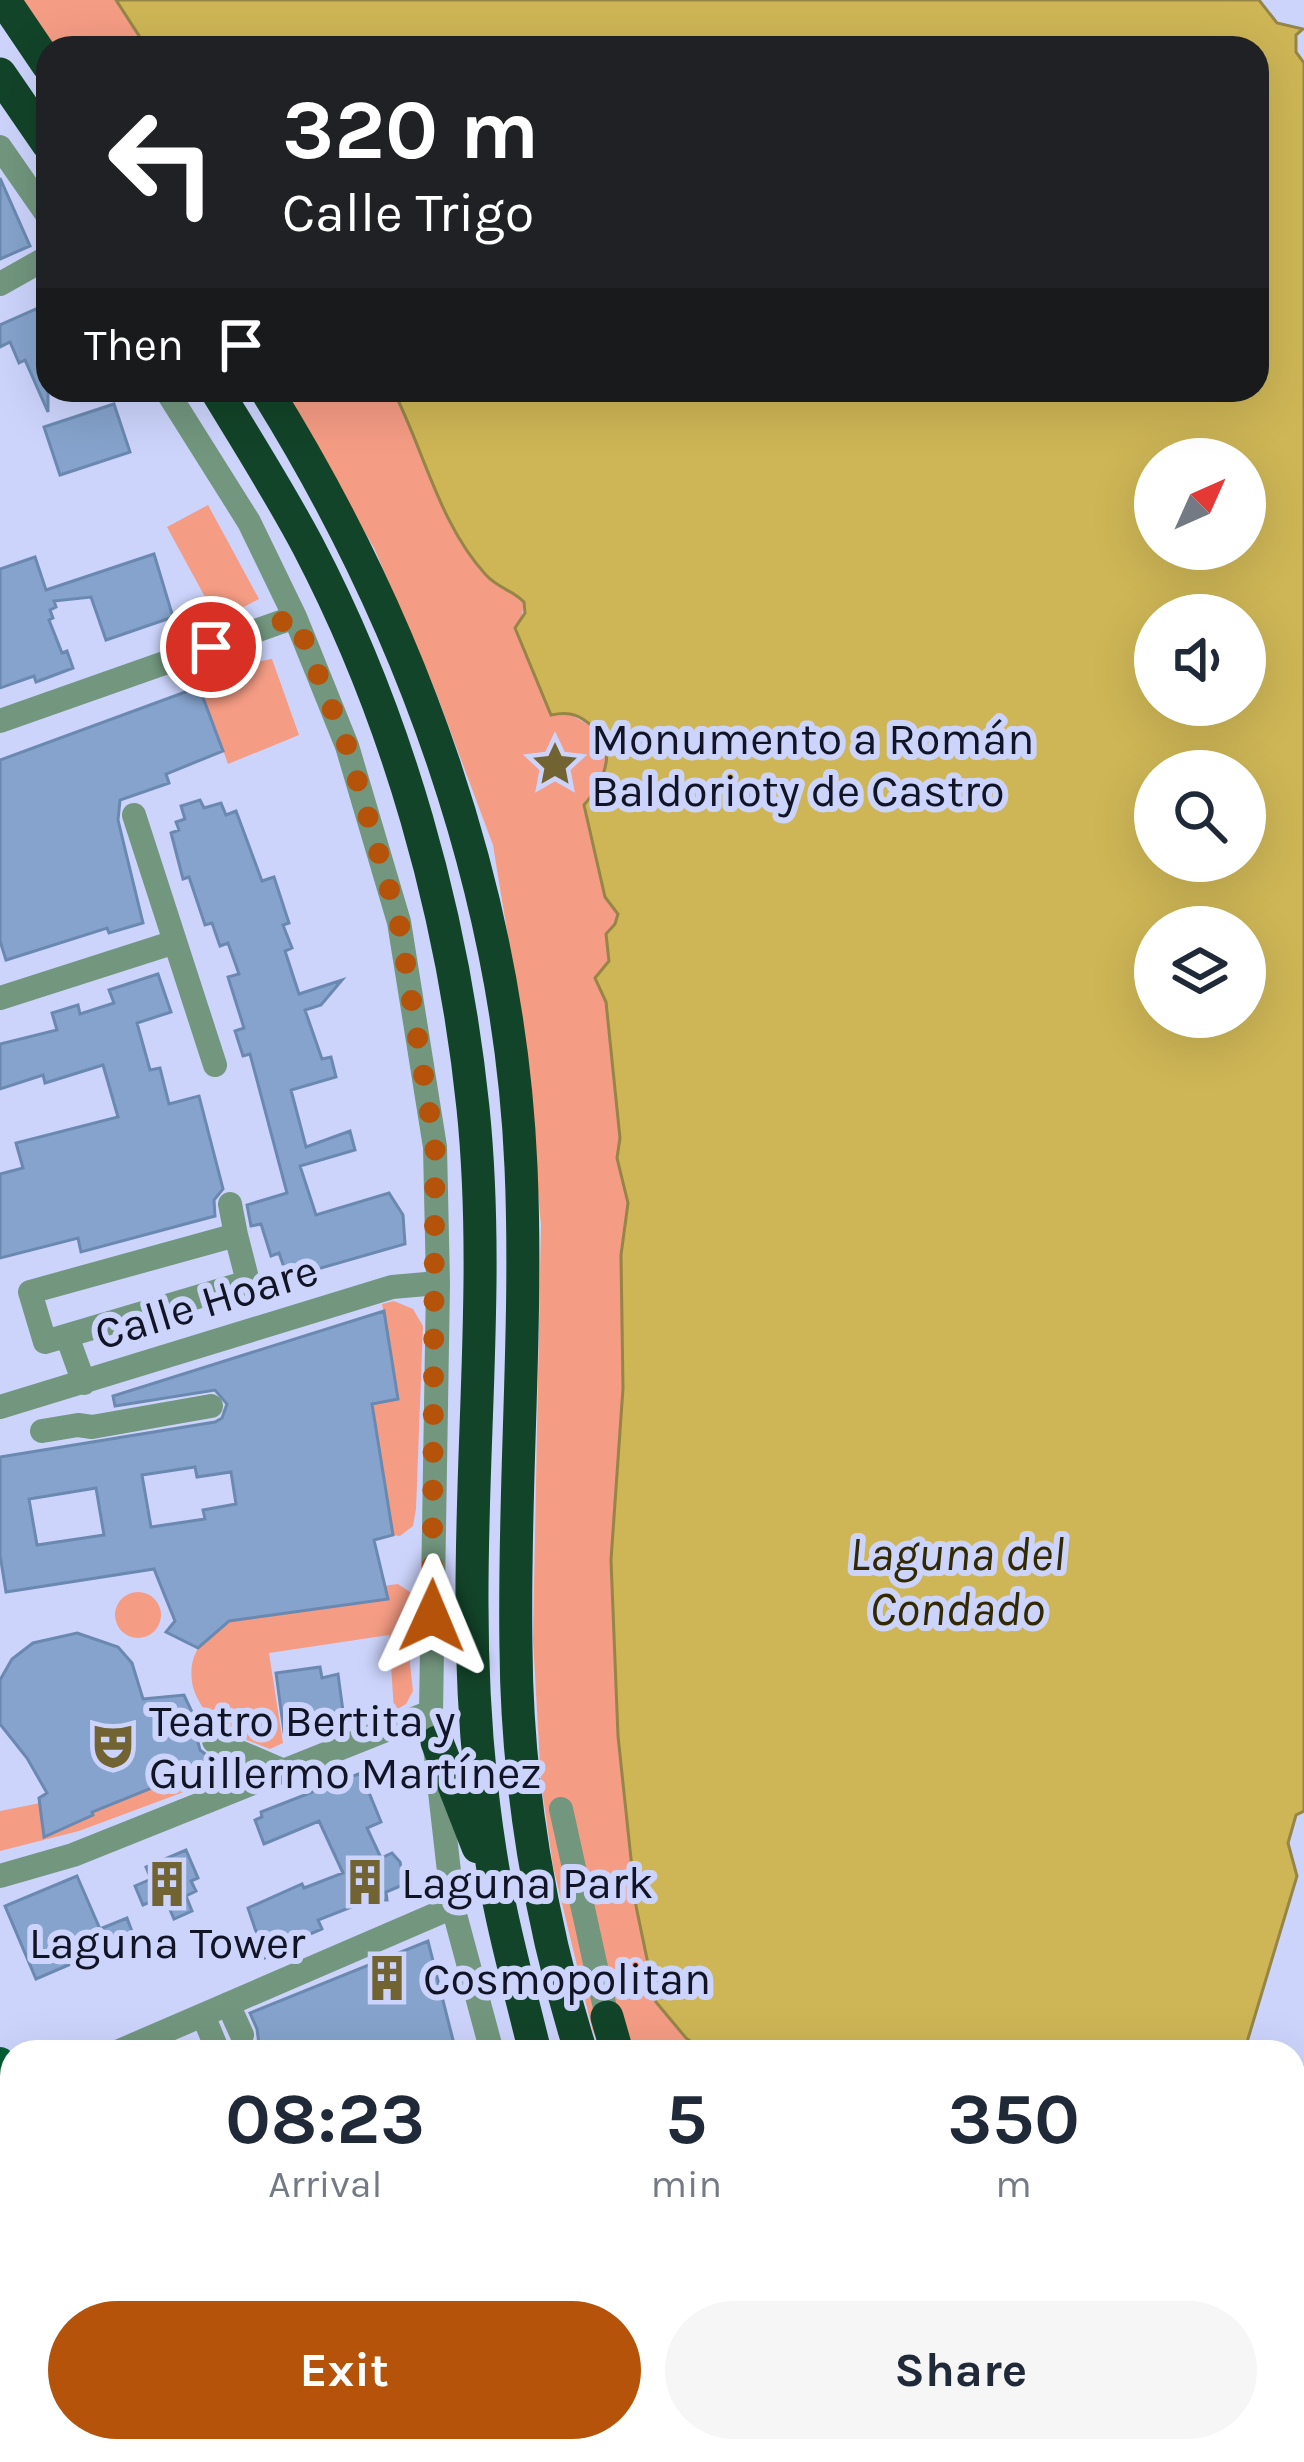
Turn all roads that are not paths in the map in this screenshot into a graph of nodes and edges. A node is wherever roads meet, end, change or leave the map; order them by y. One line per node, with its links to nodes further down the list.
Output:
1 (4, 0): 2 (highway)
2 (36, 47)
3 (0, 74): 4 (highway)
4 (36, 126)
5 (0, 147): 6 (street)
6 (36, 199)
7 (36, 264): 8 (street)
8 (0, 284)
9 (174, 402): 12 (street)
10 (223, 402): 31 (highway)
11 (273, 402): 41 (highway)
12 (295, 617): 13 (street); 20 (street)
13 (0, 721)
14 (134, 815): 15 (street)
15 (176, 943): 16 (street); 17 (street)
16 (0, 998)
17 (215, 1066)
18 (230, 1204): 19 (street)
19 (236, 1235): 21 (street); 21 (street)
20 (437, 1283): 22 (street, Calle Hoare); 26 (street)
21 (67, 1336): 22 (street)
22 (83, 1383): 23 (street, Calle Hoare)
23 (32, 1398): 24 (street); 25 (street, Calle Hoare)
24 (211, 1406)
25 (0, 1407)
26 (434, 1727): 28 (street); 31 (highway); 32 (street)
27 (214, 1741): 28 (street)
28 (284, 1771): 30 (street)
29 (561, 1809): 35 (street)
30 (0, 1876)
31 (499, 1900): 40 (highway)
32 (453, 1906): 33 (street); 39 (street)
33 (228, 2004): 34 (street); 38 (street)
34 (203, 2015): 36 (street); 37 (street)
35 (607, 2017): 42 (highway)
36 (145, 2040)
37 (213, 2040)
38 (243, 2040)
39 (489, 2040)
40 (532, 2040)
41 (577, 2040)
42 (613, 2040)

